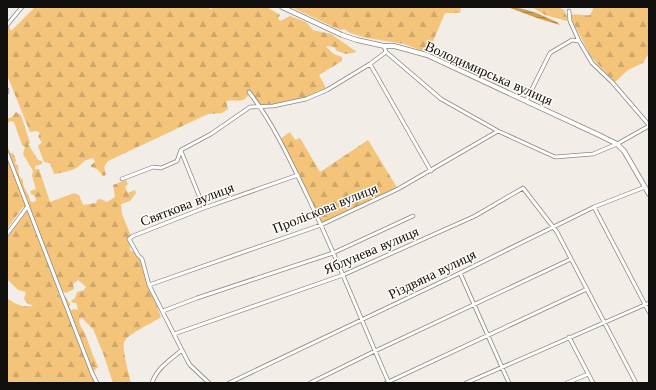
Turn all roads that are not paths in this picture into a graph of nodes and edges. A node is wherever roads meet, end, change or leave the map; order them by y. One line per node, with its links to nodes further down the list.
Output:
1 (22, 7): 4 (street)
2 (282, 7): 6 (main road, Володимирська вулиця)
3 (569, 11): 5 (street)
4 (7, 25)
5 (578, 41): 10 (street); 12 (street)
6 (384, 46): 7 (street); 10 (main road, Володимирська вулиця)
7 (386, 52): 8 (street); 13 (street)
8 (370, 64): 11 (street); 17 (street)
9 (249, 92): 11 (street)
10 (526, 101): 14 (main road, Володимирська вулиця)
11 (261, 107): 15 (street); 18 (street)
12 (649, 125): 14 (street)
13 (498, 131): 14 (street); 17 (street, Проліскова вулиця)
14 (617, 144): 20 (main road)
15 (181, 151): 19 (street); 24 (street)
16 (7, 153): 22 (street)
17 (431, 171): 26 (street, Проліскова вулиця)
18 (298, 175): 24 (street, Святкова вулиця); 26 (street)
19 (122, 179)
20 (645, 187): 21 (main road); 23 (street, Різдвяна вулиця)
21 (649, 194)
22 (28, 206): 28 (street); 48 (street)
23 (594, 207): 27 (street, Різдвяна вулиця); 35 (street)
24 (204, 208): 33 (street, Святкова вулиця)
25 (413, 216): 29 (street)
26 (321, 225): 29 (street); 33 (street, Проліскова вулиця)
27 (553, 228): 30 (street); 31 (street, Різдвяна вулиця); 32 (street, Яблунева вулиця)
28 (7, 234)
29 (333, 253): 32 (street); 37 (street)
30 (571, 259): 34 (street); 36 (street)
31 (460, 273): 36 (street); 39 (street, Різдвяна вулиця)
32 (342, 275): 39 (street); 41 (street, Яблунева вулиця)
33 (150, 285): 37 (street, Святкова вулиця)
34 (586, 289): 40 (street); 42 (street)
35 (647, 304): 38 (street); 40 (street)
36 (474, 305): 42 (street); 45 (street)
37 (163, 311): 41 (street, Святкова вулиця)
38 (649, 312)
39 (362, 320): 45 (street); 51 (street, Різдвяна вулиця)
40 (604, 322): 43 (street); 58 (street)
41 (174, 334): 44 (street, Святкова вулиця)
42 (488, 334): 46 (street); 53 (street)
43 (569, 337): 46 (street); 47 (street)
44 (182, 350): 49 (street); 50 (street, Святкова вулиця)
45 (375, 351): 52 (street); 53 (street)
46 (502, 367): 54 (street); 55 (street)
47 (588, 374): 56 (street); 57 (street)
48 (97, 383)
49 (152, 383)
50 (209, 383)
51 (229, 383)
52 (310, 383)
53 (388, 383)
54 (466, 383)
55 (509, 383)
56 (566, 383)
57 (593, 383)
58 (636, 383)

